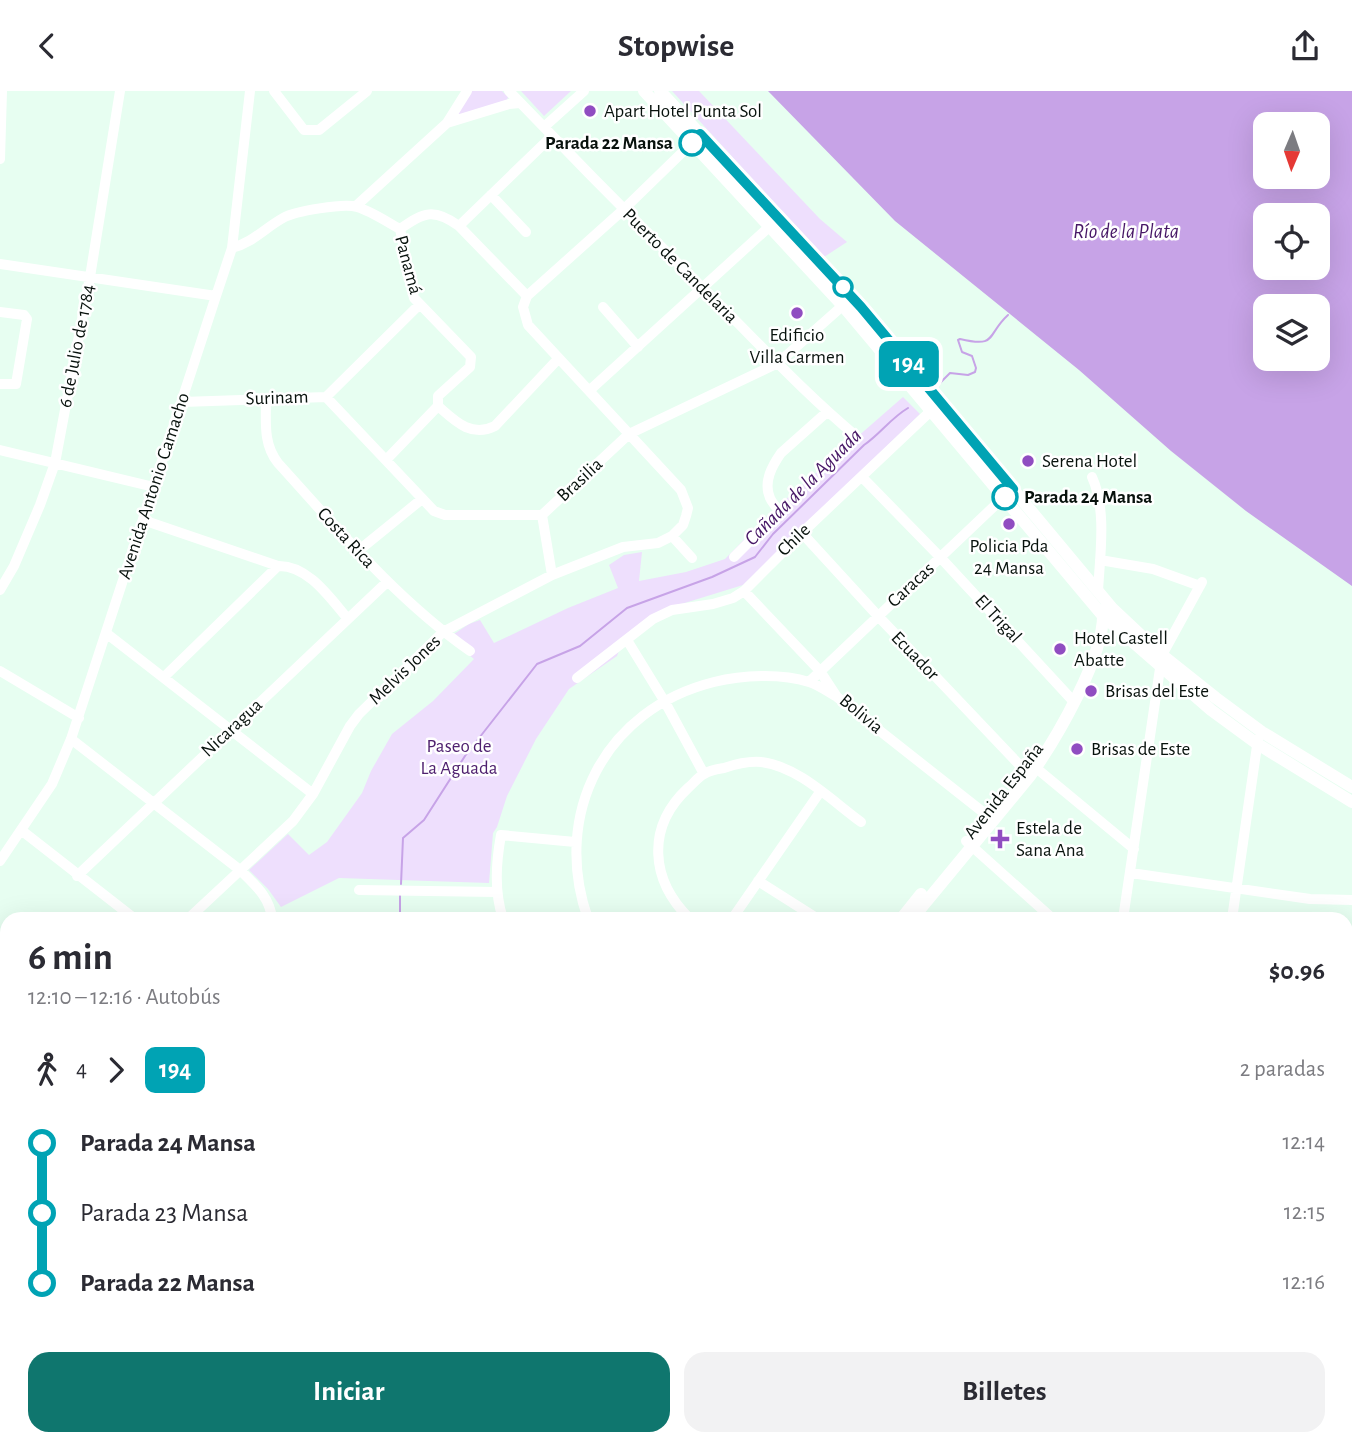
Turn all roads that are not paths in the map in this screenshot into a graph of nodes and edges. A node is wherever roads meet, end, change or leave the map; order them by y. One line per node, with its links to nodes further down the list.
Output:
1 (2, 91): 14 (street)
2 (120, 91): 27 (street, 6 de Julio de 1784)
3 (250, 91): 25 (street, Avenida Antonio Camacho)
4 (274, 91): 5 (street)
5 (367, 91)
6 (467, 91): 12 (street)
7 (509, 91): 11 (street, Puerto de Candelaria)
8 (584, 91): 13 (street)
9 (645, 91): 16 (main road)
10 (660, 91): 16 (main road)
11 (520, 103): 12 (street); 13 (street, Puerto de Candelaria)
12 (447, 123): 19 (street)
13 (544, 127): 15 (street, Puerto de Candelaria)
14 (1, 130): 17 (street)
15 (552, 136): 18 (street); 20 (street, Puerto de Candelaria)
16 (696, 139): 20 (street); 22 (main road); 31 (main road)
17 (0, 159)
18 (491, 195): 21 (street); 24 (street)
19 (356, 206): 23 (street, Panamá); 25 (street)
20 (623, 209): 28 (street, Puerto de Candelaria); 30 (street)
21 (459, 226): 23 (street); 30 (street)
22 (769, 227): 28 (street); 31 (main road)
23 (400, 229): 32 (street, Panamá)
24 (526, 232)
25 (232, 248): 29 (street, Avenida Antonio Camacho)
26 (0, 264): 27 (street)
27 (90, 277): 29 (street); 50 (street, 6 de Julio de 1784)
28 (701, 287): 35 (street); 37 (street, Puerto de Candelaria)
29 (216, 296): 43 (street, Avenida Antonio Camacho)
30 (527, 296): 36 (street)
31 (847, 302): 37 (street, Brasilia); 41 (main road)
32 (419, 305): 40 (street, Surinam); 44 (street, Panamá)
33 (603, 307): 35 (street)
34 (0, 311): 38 (street)
35 (638, 347): 39 (street)
36 (558, 359): 39 (street); 44 (street)
37 (778, 363): 45 (street, Puerto de Candelaria); 46 (street, Brasilia)
38 (0, 384)
39 (590, 390): 46 (street)
40 (326, 397): 42 (street, Surinam); 49 (street, Brasilia)
41 (929, 398): 51 (street, Chile); 54 (main road)
42 (266, 399): 43 (street, Surinam); 60 (street, Costa Rica)
43 (182, 402): 53 (street, Avenida Antonio Camacho)
44 (438, 406): 49 (street)
45 (827, 412): 47 (street, Puerto de Candelaria); 61 (street)
46 (629, 434): 56 (street, Brasilia); 59 (street)
47 (856, 436)
48 (0, 450): 50 (street)
49 (386, 460): 55 (street, Brasilia)
50 (55, 463): 53 (street); 69 (street, 6 de Julio de 1784)
51 (862, 477): 58 (street, Chile); 62 (street, El Trigal)
52 (1092, 477): 64 (street)
53 (154, 487): 57 (street, Avenida Antonio Camacho)
54 (1009, 493): 62 (street, Caracas); 67 (main road)
55 (422, 499): 56 (street, Brasilia); 60 (street)
56 (542, 515): 66 (street)
57 (143, 520): 65 (street); 75 (street, Avenida Antonio Camacho)
58 (802, 533): 70 (street, Chile); 72 (street, Ecuador)
59 (673, 536): 63 (street); 66 (street, Melvis Jones)
60 (358, 551): 68 (street, Costa Rica)
61 (734, 557)
62 (940, 557): 72 (street, Caracas); 87 (street, El Trigal)
63 (692, 558)
64 (1100, 560): 67 (street); 80 (street)
65 (278, 566): 73 (street); 83 (street)
66 (552, 575): 74 (street, Melvis Jones)
67 (1088, 579): 71 (main road); 71 (main road)
68 (387, 582): 73 (street, Nicaragua); 74 (street, Costa Rica)
69 (0, 590)
70 (744, 591): 77 (street, Chile); 82 (street, Bolivia)
71 (1102, 605): 76 (main road, Avenida España); 78 (main road); 80 (main road); 87 (main road, Avenida España)
72 (878, 617): 82 (street, Caracas); 93 (street, Ecuador)
73 (348, 619): 90 (street, Nicaragua)
74 (443, 632): 79 (street, Costa Rica); 97 (street, Melvis Jones)
75 (106, 633): 83 (street); 89 (street, Avenida Antonio Camacho)
76 (1098, 639): 78 (main road); 87 (main road, Avenida España)
77 (627, 640): 84 (street, Chile); 88 (street)
78 (1129, 642): 80 (main road)
79 (470, 651)
80 (1161, 661): 91 (main road); 105 (street)
81 (0, 671): 89 (street)
82 (820, 671): 85 (street, Caracas); 86 (street, Bolivia)
83 (164, 677): 90 (street)
84 (577, 678)
85 (809, 682): 86 (street); 88 (street)
86 (838, 697): 100 (street, Bolivia)
87 (1071, 699): 93 (main road, Avenida España)
88 (665, 702): 94 (street); 103 (street)
89 (79, 718): 92 (street, Avenida Antonio Camacho)
90 (229, 730): 97 (street); 98 (street, Nicaragua)
91 (1259, 737): 95 (main road); 99 (main road); 111 (street)
92 (72, 739): 98 (street); 102 (street, Avenida Antonio Camacho)
93 (1030, 770): 100 (main road, Avenida España); 105 (street, Ecuador)
94 (704, 774): 96 (street); 120 (street)
95 (1352, 787)
96 (820, 792): 101 (street); 110 (street)
97 (313, 794): 107 (street, Melvis Jones)
98 (154, 802): 107 (street); 109 (street, Nicaragua)
99 (1352, 802)
100 (990, 818): 104 (main road, Avenida España)
101 (861, 822)
102 (22, 830): 106 (street, Avenida Antonio Camacho); 109 (street)
103 (575, 842): 113 (street); 119 (street)
104 (969, 843): 123 (main road, Avenida España); 124 (main road, Avenida España); 125 (street)
105 (1134, 849): 108 (street)
106 (0, 861)
107 (240, 870): 116 (street, Melvis Jones); 117 (street)
108 (1131, 873): 111 (street); 126 (street)
109 (77, 876): 115 (street)
110 (758, 881): 121 (street); 122 (street)
111 (1236, 888): 114 (street); 127 (street)
112 (359, 890): 113 (street)
113 (497, 892): 118 (street)
114 (1352, 900)
115 (126, 912)
116 (195, 912)
117 (270, 912)
118 (501, 912)
119 (586, 912)
120 (684, 912)
121 (737, 912)
122 (807, 912)
123 (907, 912)
124 (917, 912)
125 (1045, 912)
126 (1124, 912)
127 (1233, 912)

